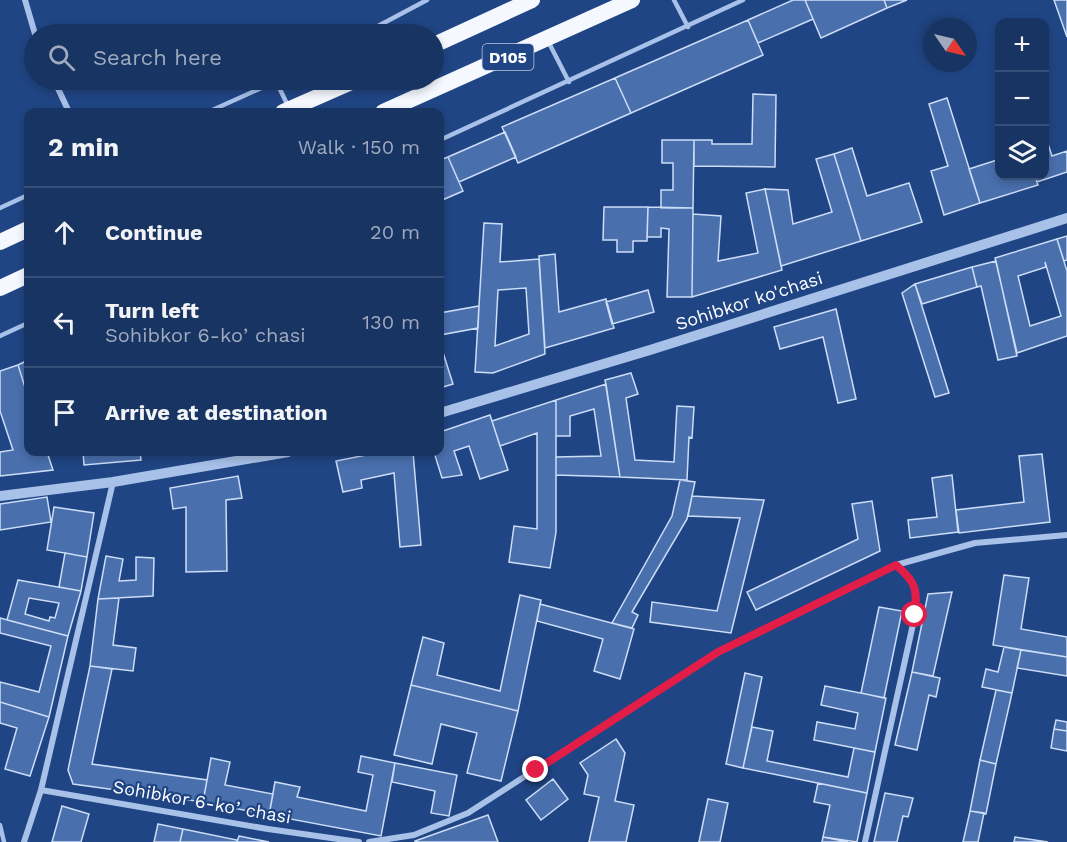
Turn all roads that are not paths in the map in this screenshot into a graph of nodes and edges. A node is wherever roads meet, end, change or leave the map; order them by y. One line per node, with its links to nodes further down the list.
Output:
1 (25, 0): 7 (street)
2 (427, 0): 8 (lane)
3 (531, 0): 11 (highway, D105)
4 (632, 0): 10 (highway, D105)
5 (674, 0): 9 (lane)
6 (743, 0): 9 (lane)
7 (32, 24)
8 (382, 24)
9 (688, 27): 12 (lane)
10 (547, 39): 12 (lane); 13 (highway, D105)
11 (444, 40)
12 (569, 81): 24 (lane)
13 (444, 85)
14 (59, 90): 19 (street)
15 (256, 90): 20 (lane)
16 (281, 90): 21 (lane)
17 (334, 90): 22 (highway)
18 (432, 90): 23 (highway, D105)
19 (67, 108)
20 (217, 108)
21 (286, 108)
22 (294, 108)
23 (392, 108)
24 (444, 138)
25 (24, 197): 26 (lane)
26 (0, 208)
27 (1067, 218): 34 (street, Sohibkor ko'chasi)
28 (24, 231): 29 (highway)
29 (0, 242)
30 (24, 277): 31 (highway)
31 (0, 288)
32 (24, 325): 33 (lane)
33 (0, 336)
34 (444, 412)
35 (265, 456): 36 (street)
36 (113, 482): 37 (street); 40 (street)
37 (0, 496)
38 (1067, 535): 39 (street)
39 (896, 565): 45 (street); 46 (street)
40 (41, 789): 43 (street); 44 (street, Sohibkor 6-koʼchasi)
41 (0, 825): 42 (lane)
42 (4, 842)
43 (24, 842)
44 (359, 842)
45 (369, 842)
46 (865, 842)

